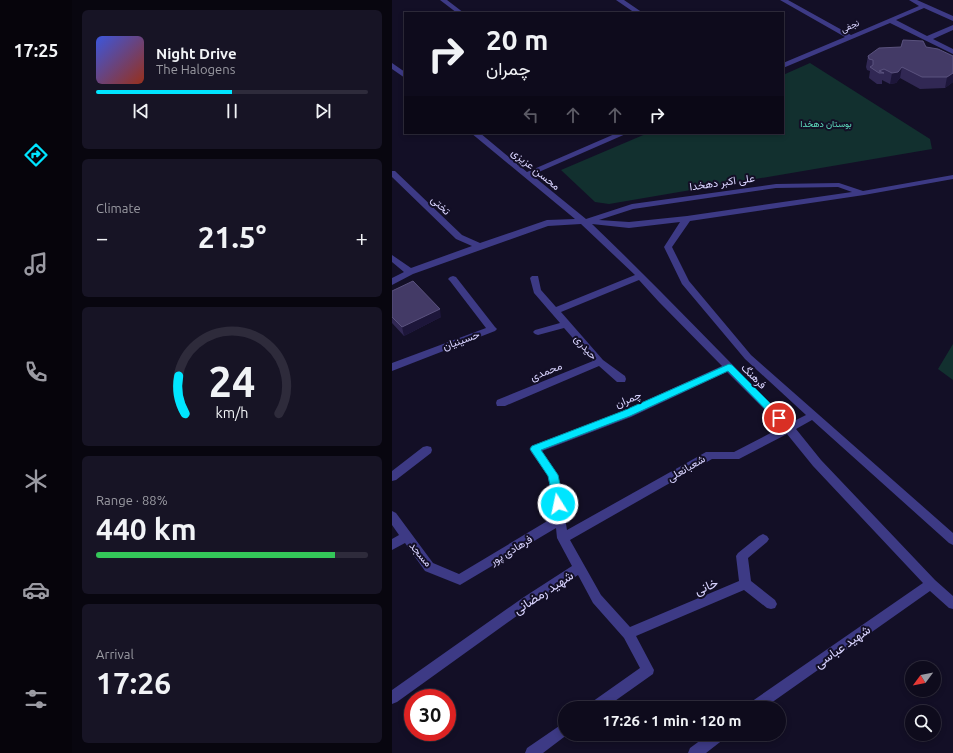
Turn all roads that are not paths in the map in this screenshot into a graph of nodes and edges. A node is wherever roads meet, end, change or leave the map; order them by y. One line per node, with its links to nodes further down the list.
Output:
1 (443, 0): 6 (street)
2 (619, 0): 7 (street)
3 (783, 0): 11 (street)
4 (912, 0): 5 (street)
5 (924, 6): 8 (street); 9 (street, نجفی)
6 (460, 12)
7 (638, 12)
8 (953, 19)
9 (890, 20): 11 (street, نجفی); 12 (street)
10 (953, 26): 12 (street)
11 (850, 37): 15 (street, نجفی)
12 (927, 39): 13 (street)
13 (953, 52)
14 (392, 65): 16 (street)
15 (784, 66)
16 (404, 75)
17 (476, 134): 20 (street, محسن عزیزی)
18 (622, 134): 20 (street)
19 (392, 173): 25 (street, تختی)
20 (526, 175): 24 (street, محسن عزیزی)
21 (953, 177): 22 (street, علی اکبر دهخدا)
22 (864, 193): 23 (street, علی اکبر دهخدا); 24 (street, علی اکبر دهخدا)
23 (687, 219): 24 (street, علی اکبر دهخدا); 41 (street, فرهنگ)
24 (584, 221): 25 (street, علی اکبر دهخدا); 29 (street, فرهنگ)
25 (480, 246): 28 (street, علی اکبر دهخدا)
26 (392, 258): 28 (street)
27 (392, 272): 28 (street)
28 (410, 272): 32 (street)
29 (641, 276): 33 (street); 38 (street, فرهنگ)
30 (535, 278): 33 (street, حیدری)
31 (453, 279): 37 (street, حسینیان)
32 (392, 282)
33 (554, 311): 34 (street, حیدری)
34 (566, 324): 35 (street); 36 (street, حیدری)
35 (538, 332)
36 (600, 362): 39 (street, حیدری); 40 (street, محمدی)
37 (392, 367)
38 (729, 367): 42 (street, فرهنگ); 46 (street, چمران)
39 (621, 379)
40 (501, 403)
41 (814, 415): 42 (street, شعبانعلی); 50 (street, فرهنگ)
42 (789, 428): 48 (street, شعبانعلی); 55 (street, فرهنگ)
43 (427, 450): 44 (street)
44 (392, 477)
45 (392, 516): 47 (street, مسجد)
46 (561, 519): 48 (street); 53 (street, فرهادی پور)
47 (406, 536): 51 (street); 53 (street, مسجد)
48 (563, 538): 52 (street)
49 (763, 539): 54 (street)
50 (953, 540)
51 (392, 544)
52 (579, 568): 58 (street, شهید رمضانی); 59 (street, شهید رمضانی)
53 (460, 580)
54 (745, 584): 56 (street); 58 (street, خانی)
55 (931, 584): 57 (street, فرهنگ); 61 (street, شهید عباسی)
56 (771, 604)
57 (953, 604)
58 (628, 634): 60 (street, شهید رمضانی)
59 (392, 698)
60 (604, 701)
61 (763, 701)
62 (558, 733): 64 (street)
63 (710, 741): 65 (street)
64 (532, 753)
65 (695, 753)

